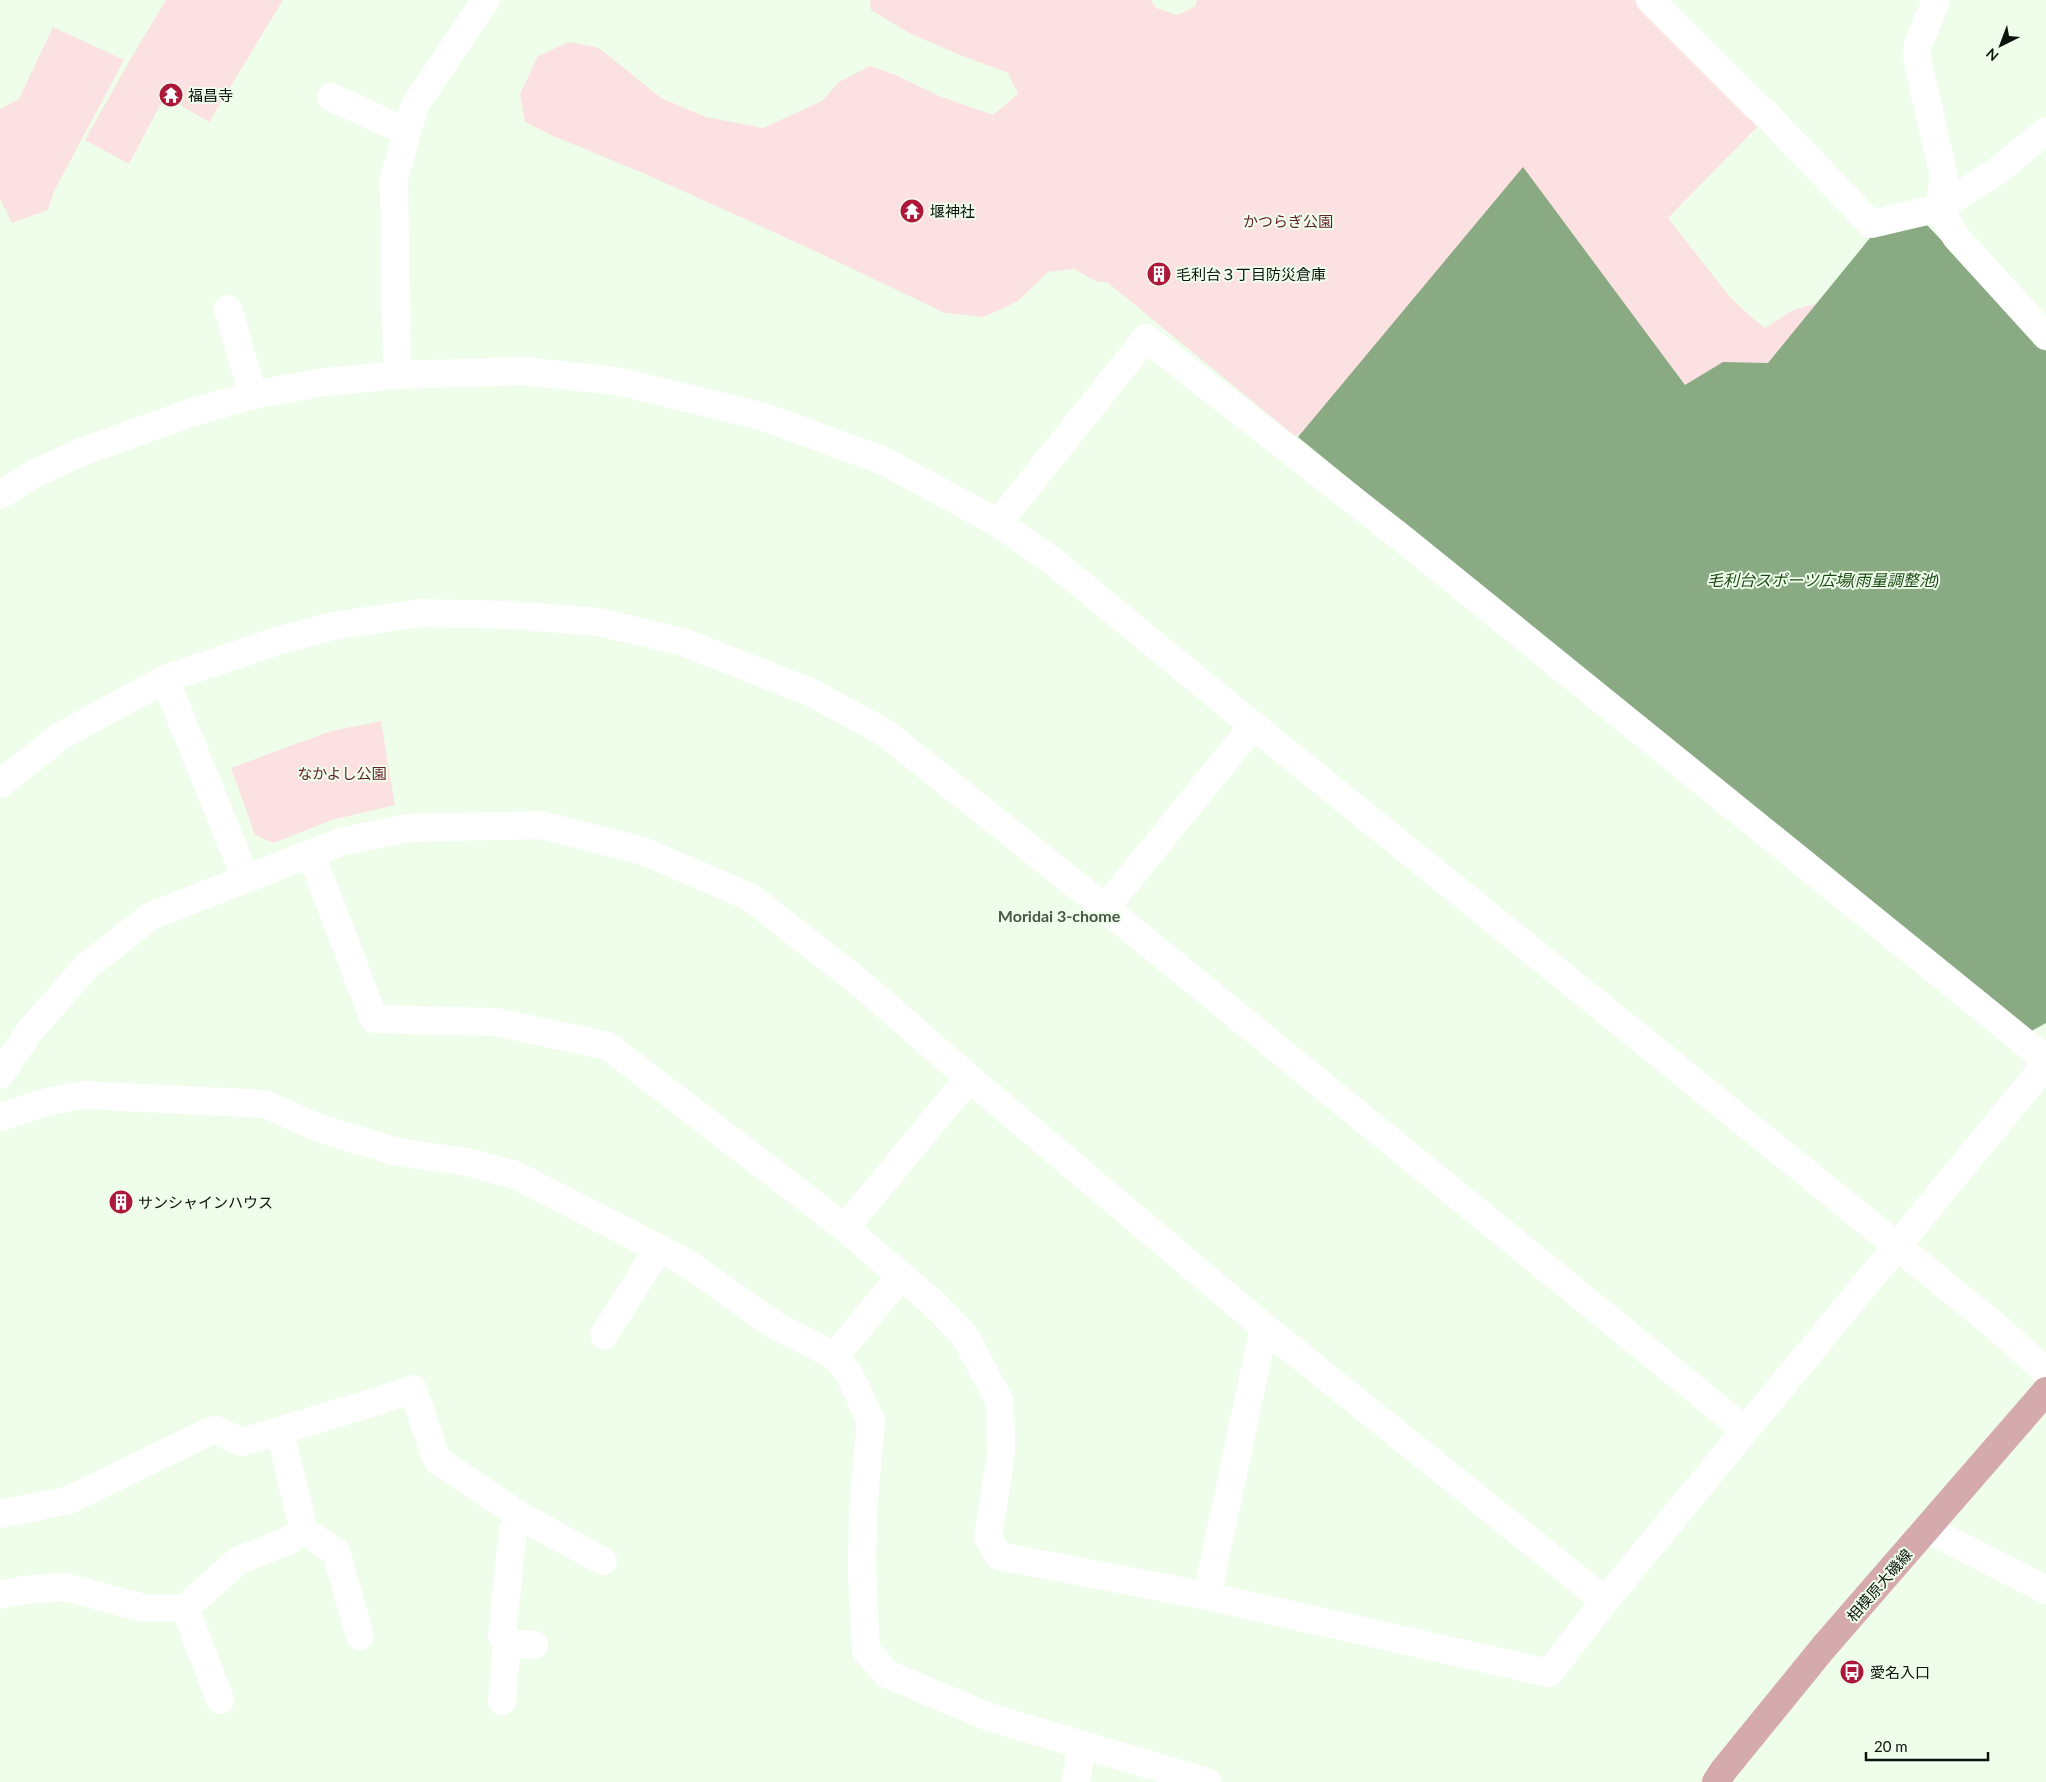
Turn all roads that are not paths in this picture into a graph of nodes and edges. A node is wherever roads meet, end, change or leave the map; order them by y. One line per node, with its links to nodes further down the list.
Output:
1 (486, 0): 5 (street)
2 (1650, 0): 7 (street)
3 (1936, 0): 7 (street)
4 (331, 97): 5 (street)
5 (407, 132): 10 (street)
6 (2046, 132): 7 (street)
7 (1939, 208): 9 (street)
8 (228, 309): 11 (street)
9 (2046, 336)
10 (397, 375): 11 (street); 13 (street)
11 (253, 395): 12 (street)
12 (0, 495)
13 (998, 523): 15 (street); 20 (street)
14 (165, 680): 16 (street); 18 (street); 19 (street)
15 (1254, 725): 19 (street); 25 (street)
16 (0, 784)
17 (311, 854): 18 (street); 22 (street); 24 (street)
18 (246, 877): 21 (street)
19 (1105, 908): 33 (street)
20 (2045, 1056): 25 (street)
21 (0, 1075)
22 (969, 1078): 24 (street); 28 (street)
23 (0, 1117): 26 (street)
24 (845, 1228): 27 (street)
25 (1898, 1246): 31 (street); 33 (street)
26 (659, 1248): 29 (street); 30 (street)
27 (901, 1276): 30 (street); 42 (street)
28 (1264, 1327): 42 (street); 43 (street)
29 (604, 1335)
30 (835, 1356): 50 (street)
31 (2046, 1372)
32 (2046, 1391): 37 (main road, 相模原大磯線)
33 (1745, 1430): 43 (street)
34 (280, 1431): 35 (street); 36 (street); 38 (street)
35 (0, 1514)
36 (522, 1517): 39 (street); 46 (street)
37 (1928, 1529): 40 (street); 53 (main road, 相模原大磯線)
38 (304, 1531): 44 (street); 45 (street)
39 (603, 1562)
40 (2046, 1590)
41 (0, 1595): 44 (street)
42 (1207, 1596): 43 (street)
43 (1605, 1601)
44 (185, 1608): 48 (street)
45 (360, 1636)
46 (507, 1643): 47 (street); 49 (street)
47 (534, 1645)
48 (220, 1700)
49 (502, 1701)
50 (1082, 1745): 51 (street); 52 (street)
51 (1076, 1782)
52 (1207, 1782)
53 (1716, 1782)

